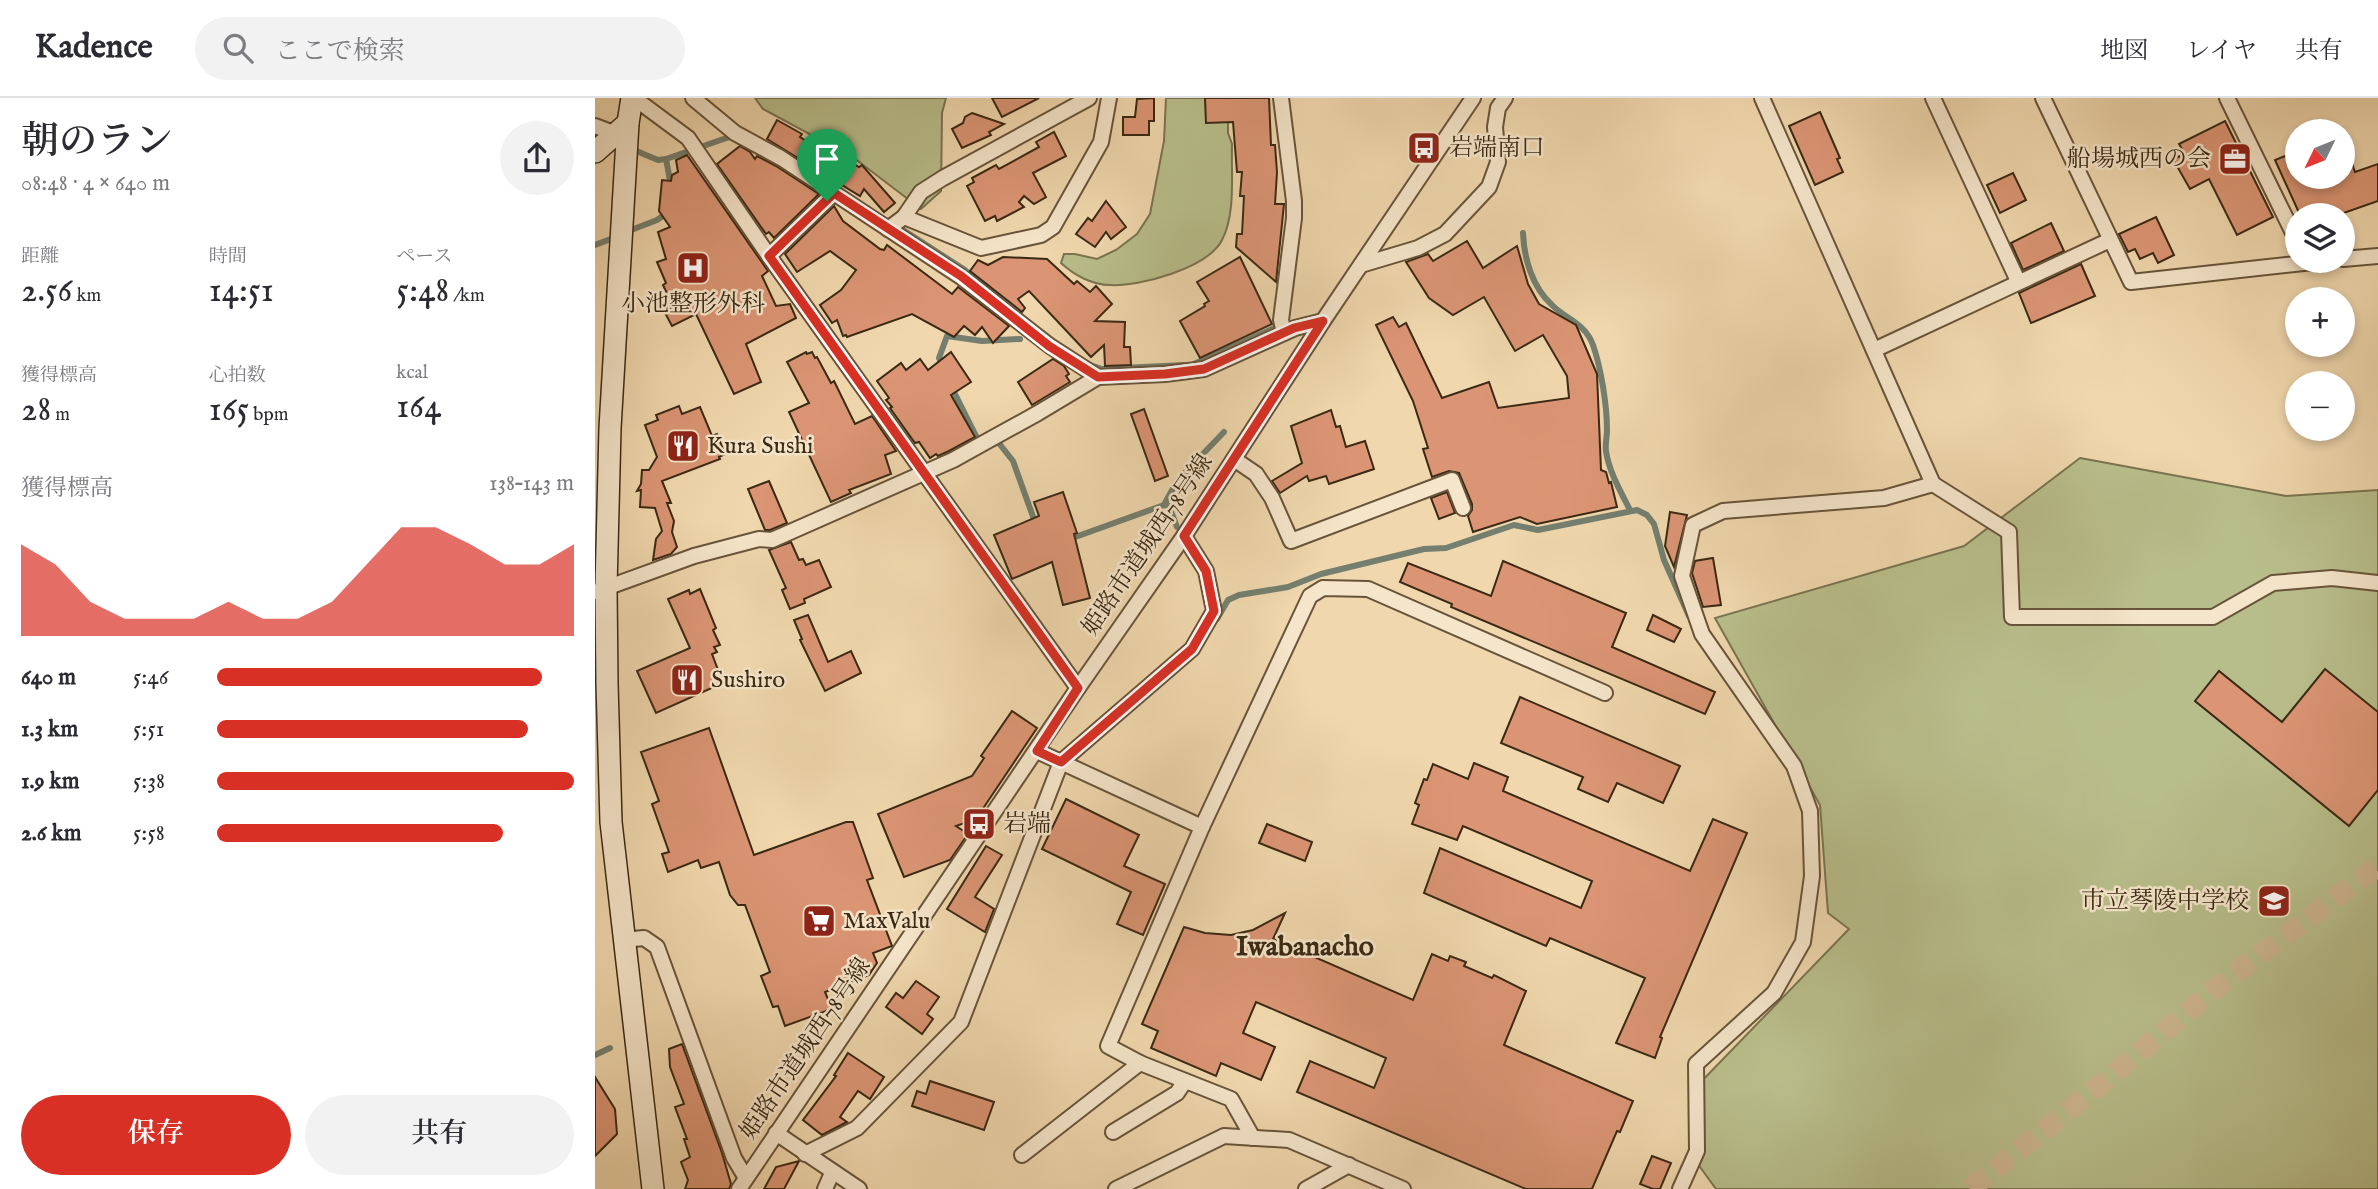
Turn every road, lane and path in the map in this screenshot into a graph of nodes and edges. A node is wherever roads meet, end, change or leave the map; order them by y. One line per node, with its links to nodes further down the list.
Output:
1 (633, 98): 13 (street); 20 (street)
2 (693, 98): 15 (street)
3 (1089, 98): 17 (street)
4 (1108, 98): 17 (street)
5 (1280, 98): 27 (street)
6 (1473, 98): 24 (street, 姫路市道城西78号線)
7 (1504, 98): 24 (street)
8 (1762, 98): 28 (street)
9 (1933, 98): 25 (street)
10 (2043, 98): 19 (street)
11 (2227, 98): 16 (street)
12 (595, 125): 13 (street)
13 (622, 128): 14 (street); 36 (street)
14 (595, 152)
15 (834, 193): 18 (street); 20 (street)
16 (2285, 216)
17 (904, 217): 18 (street)
18 (888, 229): 29 (street)
19 (2110, 240): 23 (street); 25 (street)
20 (769, 256): 31 (street)
21 (2378, 256): 22 (street)
22 (2355, 258)
23 (2285, 264)
24 (1361, 265): 26 (street, 姫路市道城西78号線)
25 (2018, 281): 28 (street)
26 (1323, 321): 27 (street); 30 (street, 姫路市道城西78号線)
27 (1284, 333): 29 (street)
28 (1874, 350): 32 (street)
29 (1098, 377): 31 (street)
30 (1234, 459): 33 (street); 34 (street, 姫路市道城西78号線)
31 (925, 471): 36 (street); 37 (street)
32 (1933, 484): 35 (street); 60 (street)
33 (1463, 508)
34 (1184, 536): 37 (street, 姫路市道城西78号線); 41 (street)
35 (2378, 583)
36 (600, 590): 40 (street)
37 (1078, 688): 39 (street, 姫路市道城西78号線)
38 (1605, 693): 42 (street)
39 (1037, 751): 41 (street); 47 (street, 姫路市道城西78号線)
40 (603, 753): 43 (street)
41 (1061, 762): 42 (street); 49 (street)
42 (1202, 827): 44 (street)
43 (623, 940): 53 (street); 54 (street)
44 (1140, 1063): 45 (street); 50 (street)
45 (1185, 1081): 46 (street); 48 (street)
46 (1113, 1132)
47 (776, 1133): 49 (street); 53 (street, 姫路市道城西78号線)
48 (1253, 1138): 51 (street); 57 (street)
49 (805, 1154): 52 (street)
50 (1022, 1155)
51 (1349, 1165): 58 (street); 59 (street)
52 (832, 1173): 55 (street); 56 (street)
53 (743, 1183)
54 (653, 1189)
55 (825, 1189)
56 (859, 1189)
57 (1116, 1189)
58 (1306, 1189)
59 (1403, 1189)
60 (1679, 1189)

